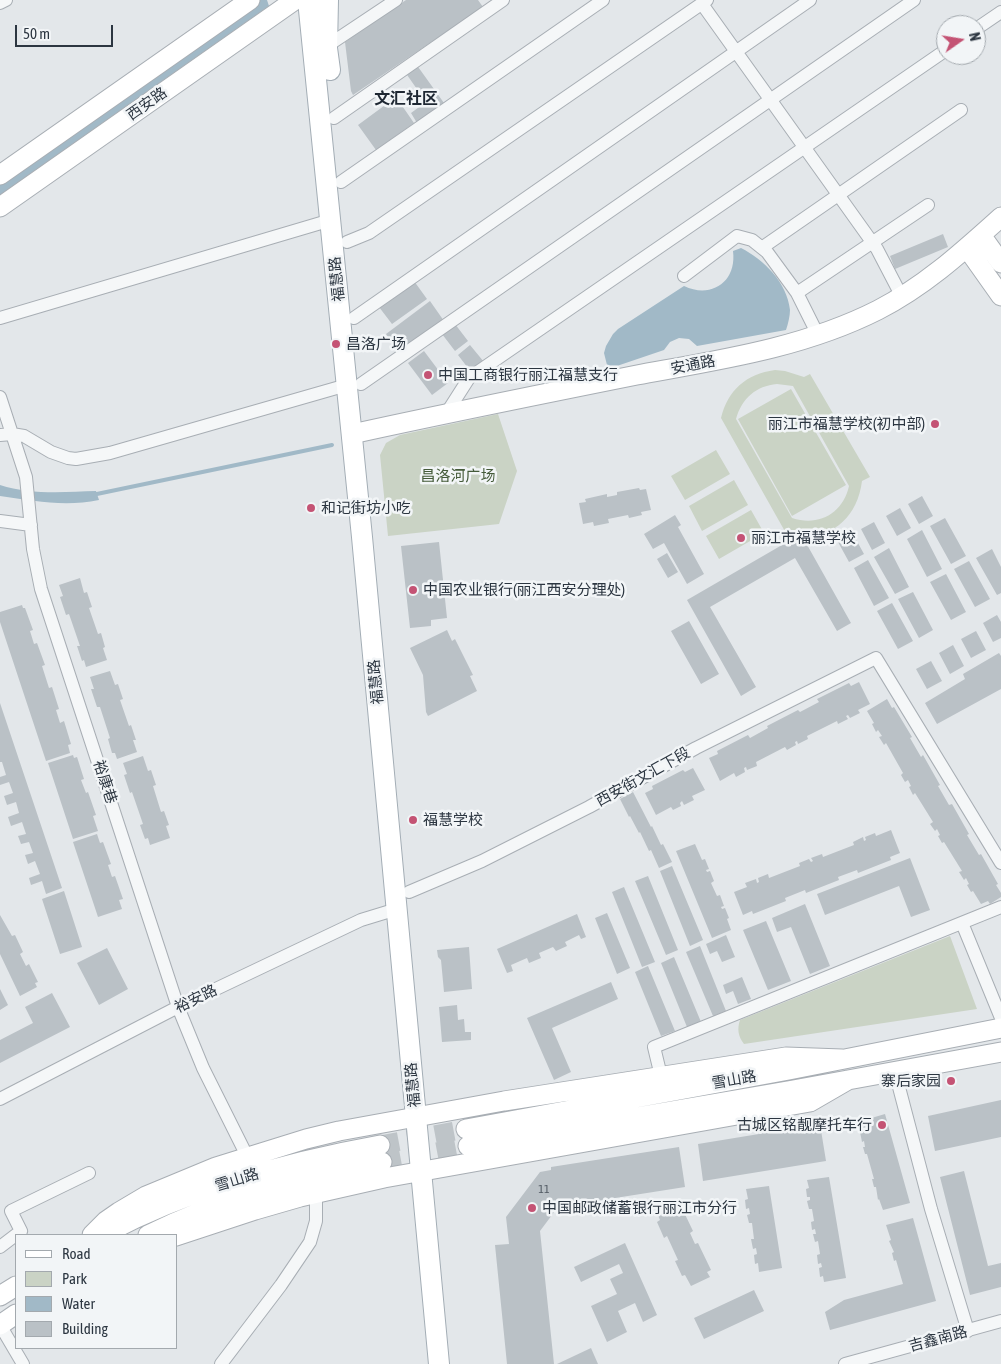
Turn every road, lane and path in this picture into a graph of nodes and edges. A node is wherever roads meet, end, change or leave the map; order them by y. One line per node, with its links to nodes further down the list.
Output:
1 (6, 0): 12 (street)
2 (250, 0): 22 (main road, 西安路)
3 (295, 0): 26 (main road, 西安路)
4 (308, 0): 28 (main road, 福慧路)
5 (328, 0): 15 (main road, 福慧路)
6 (396, 0): 15 (street)
7 (503, 0): 20 (street)
8 (603, 0): 23 (street)
9 (810, 0): 16 (street)
10 (914, 0): 18 (street)
11 (704, 2): 16 (street); 30 (street)
12 (0, 3)
13 (1001, 12): 14 (street)
14 (986, 22)
15 (328, 46): 20 (main road, 福慧路)
16 (736, 52): 18 (street); 40 (street)
17 (936, 57): 21 (street)
18 (771, 100): 21 (street); 42 (street)
19 (961, 110): 24 (street)
20 (334, 118): 23 (main road, 福慧路)
21 (804, 147): 24 (street); 44 (street)
22 (0, 175)
23 (341, 182): 30 (main road, 福慧路)
24 (839, 195): 31 (street); 32 (street)
25 (928, 206): 31 (street)
26 (0, 208)
27 (1001, 217): 29 (main road, 安通路)
28 (331, 220): 39 (street); 42 (main road, 福慧路)
29 (981, 235): 33 (main road, 安通路); 34 (main road)
30 (347, 242): 40 (main road, 福慧路)
31 (873, 242): 36 (street); 38 (street)
32 (763, 247): 35 (street); 36 (street)
33 (967, 248): 37 (main road); 38 (main road, 安通路)
34 (1001, 263)
35 (684, 276)
36 (797, 293): 41 (street)
37 (1001, 296)
38 (902, 297): 41 (main road, 安通路)
39 (0, 318)
40 (354, 318): 42 (main road, 福慧路)
41 (818, 335): 44 (main road, 安通路)
42 (354, 384): 45 (main road, 福慧路); 46 (street)
43 (0, 397): 46 (street, 裕康巷)
44 (446, 414): 45 (main road, 安通路)
45 (359, 432): 50 (main road, 福慧路); 52 (main road, 福慧路)
46 (6, 435): 47 (street, 裕康巷)
47 (31, 520): 48 (street); 54 (street, 裕康巷)
48 (0, 521)
49 (1001, 864): 50 (street, 西安街文汇下段)
50 (409, 892): 63 (main road, 福慧路)
51 (1001, 906): 53 (street)
52 (397, 909): 54 (street, 裕安路); 63 (main road, 福慧路)
53 (962, 923): 55 (street); 60 (street)
54 (178, 1008): 62 (street, 裕安路); 64 (street, 裕康巷)
55 (1001, 1018)
56 (1001, 1028): 58 (main road, 雪山路)
57 (1001, 1052): 59 (main road, 雪山路)
58 (842, 1059): 60 (main road); 61 (main road, 雪山路)
59 (895, 1072): 61 (main road, 雪山路); 80 (street)
60 (661, 1076): 63 (main road)
61 (848, 1080): 65 (main road)
62 (0, 1099)
63 (423, 1116): 64 (main road); 65 (main road, 福慧路)
64 (247, 1156): 69 (main road)
65 (428, 1169): 67 (main road); 83 (main road, 福慧路); 84 (main road, 福慧路)
66 (89, 1173): 68 (street)
67 (316, 1193): 72 (main road); 82 (street)
68 (18, 1234)
69 (93, 1234)
70 (103, 1234): 71 (main road, 雪山路)
71 (150, 1234)
72 (178, 1235)
73 (15, 1236): 74 (street)
74 (0, 1247)
75 (15, 1287): 76 (main road)
76 (0, 1296)
77 (15, 1315): 79 (main road)
78 (1001, 1321): 80 (street, 吉鑫南路)
79 (0, 1325): 81 (street)
80 (968, 1331): 85 (street, 吉鑫南路)
81 (23, 1364)
82 (221, 1364)
83 (439, 1364)
84 (452, 1364)
85 (845, 1364)

